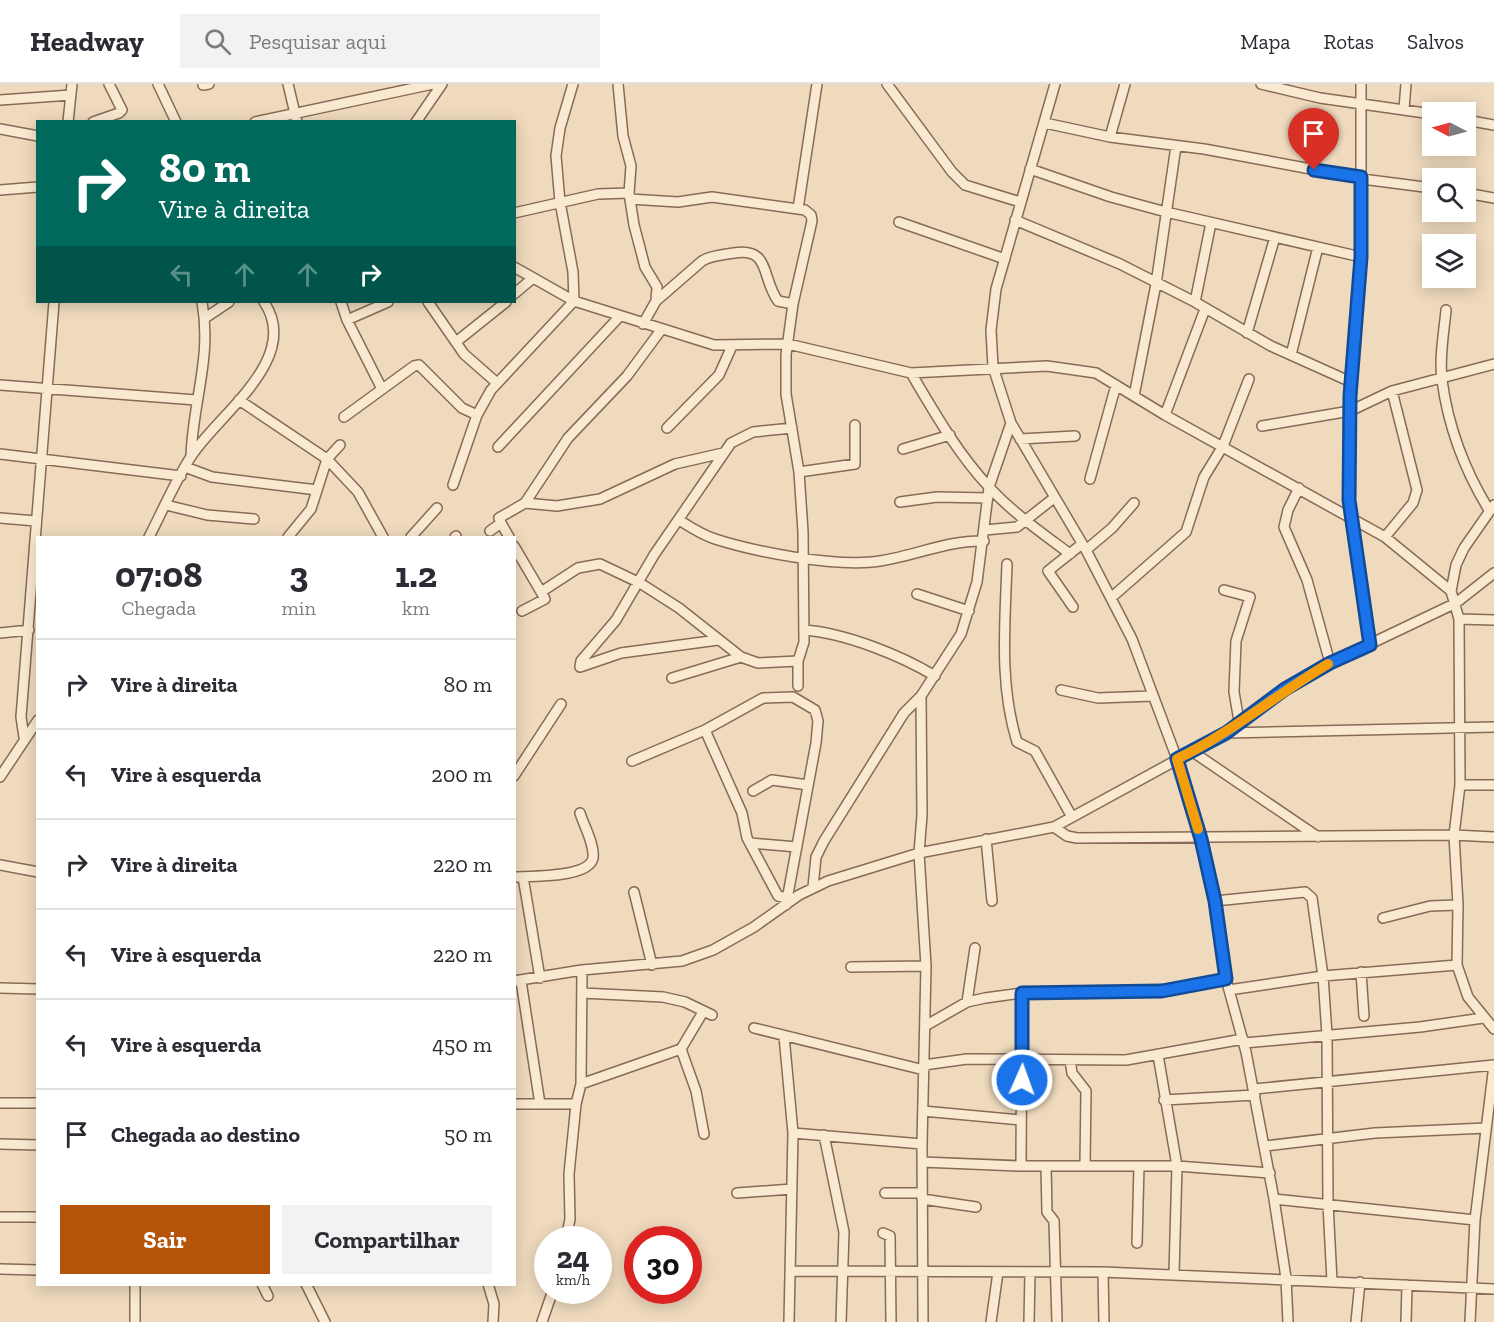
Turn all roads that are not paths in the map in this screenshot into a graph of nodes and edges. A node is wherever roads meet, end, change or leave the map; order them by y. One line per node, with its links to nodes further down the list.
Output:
1 (72, 84): 16 (street)
2 (109, 84): 23 (street)
3 (158, 84): 24 (street)
4 (288, 84): 21 (street)
5 (433, 84): 21 (street)
6 (442, 84): 26 (street)
7 (573, 84): 42 (street)
8 (618, 84): 40 (street)
9 (817, 84): 44 (street)
10 (887, 84): 43 (street)
11 (1055, 84): 28 (street)
12 (1125, 84): 32 (street)
13 (1261, 84): 18 (street)
14 (1361, 84): 18 (street)
15 (1406, 84): 19 (street)
16 (71, 95): 17 (street); 22 (street)
17 (0, 100)
18 (1361, 104): 19 (street); 35 (street)
19 (1404, 110): 20 (street)
20 (1422, 113)
21 (296, 117): 25 (street)
22 (68, 120)
23 (100, 120)
24 (175, 120)
25 (271, 120)
26 (417, 120)
27 (1476, 122): 29 (street)
28 (1045, 123): 32 (street); 34 (street)
29 (1494, 125)
30 (0, 129): 31 (street)
31 (36, 136)
32 (1110, 137): 33 (street)
33 (1176, 146): 35 (street); 45 (street)
34 (1030, 170): 43 (street); 45 (street)
35 (1361, 177): 36 (street); 52 (street)
36 (1422, 186)
37 (36, 187): 38 (street)
38 (0, 190)
39 (1476, 195): 41 (street)
40 (630, 196): 42 (street); 44 (street); 59 (street)
41 (1494, 198)
42 (560, 202): 46 (street); 58 (street)
43 (1020, 202): 47 (street)
44 (798, 209): 69 (street)
45 (1166, 212): 49 (street); 56 (street)
46 (516, 213)
47 (1015, 220): 53 (street); 56 (street)
48 (899, 222): 53 (street)
49 (1211, 223): 50 (street); 60 (street)
50 (1275, 237): 51 (street); 77 (street)
51 (1318, 247): 52 (street); 81 (street)
52 (1361, 257): 87 (street)
53 (1005, 259): 83 (street)
54 (516, 268): 55 (street)
55 (533, 278): 57 (street); 58 (street)
56 (1156, 284): 60 (street); 94 (street)
57 (516, 292)
58 (574, 301): 72 (street); 88 (street)
59 (656, 301): 69 (street); 75 (street)
60 (1195, 302): 70 (street)
61 (54, 303): 92 (street)
62 (202, 303): 73 (street)
63 (228, 303): 73 (street)
64 (265, 303): 96 (street)
65 (341, 303): 74 (street)
66 (386, 303): 74 (street)
67 (429, 303): 78 (street)
68 (505, 303): 78 (street)
69 (793, 304): 79 (street)
70 (1204, 309): 77 (street); 99 (street)
71 (1446, 310): 85 (street)
72 (620, 316): 75 (street); 111 (street)
73 (205, 318): 95 (street)
74 (347, 320): 91 (street)
75 (643, 324): 76 (street)
76 (661, 330): 80 (street); 128 (street)
77 (1246, 333): 81 (street)
78 (456, 342): 88 (street)
79 (788, 344): 80 (street); 84 (street); 105 (street)
80 (732, 346): 104 (street)
81 (1291, 355): 87 (street)
82 (1494, 364): 85 (street)
83 (993, 367): 84 (street); 90 (street); 101 (street)
84 (911, 373): 106 (street)
85 (1442, 378): 93 (street); 131 (street)
86 (1249, 379): 110 (street)
87 (1351, 382): 97 (street)
88 (497, 383): 98 (street)
89 (0, 385): 92 (street)
90 (1116, 385): 94 (street); 120 (street)
91 (381, 389): 98 (street); 100 (street)
92 (46, 390): 95 (street); 117 (street)
93 (1392, 391): 97 (street); 147 (street)
94 (1134, 396): 99 (street)
95 (196, 400): 115 (street)
96 (239, 400): 115 (street); 116 (street)
97 (1350, 411): 103 (street); 133 (street)
98 (477, 415): 121 (street)
99 (1165, 415): 110 (street)
100 (344, 417)
101 (1011, 423): 108 (street); 122 (street)
102 (855, 425): 119 (street)
103 (1262, 426)
104 (667, 428)
105 (792, 428): 113 (street); 119 (street)
106 (950, 435): 112 (street); 122 (street)
107 (1075, 436): 108 (street)
108 (1020, 439): 126 (street)
109 (340, 445): 116 (street)
110 (1223, 446): 123 (street); 160 (street)
111 (498, 447)
112 (903, 449)
113 (723, 453): 128 (street); 136 (street)
114 (0, 454): 117 (street)
115 (191, 457): 118 (street)
116 (327, 459): 124 (street); 144 (street)
117 (43, 460): 118 (street); 137 (street)
118 (183, 472): 124 (street); 130 (street)
119 (799, 472): 152 (street)
120 (1090, 479)
121 (453, 484)
122 (989, 487): 125 (street); 138 (street)
123 (1299, 488): 133 (street); 174 (street)
124 (317, 490): 143 (street)
125 (988, 498): 127 (street); 140 (street)
126 (1054, 498): 138 (street); 149 (street)
127 (900, 502)
128 (525, 503): 139 (street)
129 (1134, 503): 149 (street)
130 (166, 505): 135 (street); 142 (street)
131 (1491, 507): 157 (street)
132 (437, 508): 145 (street)
133 (1352, 517): 147 (street); 171 (street)
134 (0, 518): 137 (street)
135 (254, 519)
136 (679, 519): 152 (street); 155 (street)
137 (36, 521): 167 (street)
138 (1025, 521): 140 (street); 151 (street)
139 (501, 523): 141 (street); 146 (street)
140 (985, 530): 148 (street)
141 (490, 531)
142 (152, 536)
143 (289, 536)
144 (382, 536)
145 (412, 536)
146 (508, 536)
147 (1385, 537): 157 (street)
148 (984, 541): 152 (street); 164 (street)
149 (1084, 547): 151 (street); 160 (street)
150 (516, 549): 158 (street)
151 (1070, 554): 162 (street)
152 (803, 557): 168 (street)
153 (1007, 564): 199 (street)
154 (1494, 573): 161 (street)
155 (640, 583): 158 (street); 170 (street); 170 (street)
156 (1224, 590): 182 (street)
157 (1451, 591): 161 (street)
158 (541, 592): 163 (street)
159 (917, 594): 164 (street)
160 (1112, 597): 180 (street)
161 (1455, 603): 165 (street); 171 (street)
162 (1073, 607)
163 (522, 611)
164 (969, 611): 175 (street)
165 (1460, 619): 166 (street); 185 (street)
166 (1494, 620)
167 (29, 630): 169 (street); 188 (street)
168 (804, 630): 173 (street); 175 (street)
169 (0, 633)
170 (718, 640): 172 (street)
171 (1370, 645): 174 (street)
172 (741, 657): 173 (street); 176 (street)
173 (798, 661): 177 (street)
174 (1330, 663): 182 (street)
175 (935, 676): 179 (street)
176 (672, 678)
177 (798, 686)
178 (1061, 690): 180 (street)
179 (921, 696): 208 (street); 212 (street)
180 (1152, 696): 190 (street)
181 (561, 704): 192 (street)
182 (1239, 721): 187 (street)
183 (36, 722): 188 (street)
184 (1494, 727): 185 (street)
185 (1460, 728): 187 (street); 195 (street)
186 (705, 730): 191 (street); 194 (street); 206 (street)
187 (1226, 733): 189 (street)
188 (24, 737): 193 (street)
189 (1193, 752): 190 (street); 202 (street)
190 (1177, 759): 199 (street); 205 (street)
191 (632, 761)
192 (516, 773)
193 (0, 777)
194 (808, 785): 197 (street); 207 (street)
195 (1460, 785): 196 (street); 201 (street)
196 (1494, 785)
197 (753, 791)
198 (580, 813): 211 (street)
199 (1072, 817): 200 (street)
200 (1054, 827): 204 (street); 205 (street)
201 (1454, 835): 202 (street); 203 (street); 217 (street)
202 (1318, 837): 205 (street)
203 (1494, 837)
204 (986, 839): 208 (street); 214 (street)
205 (1201, 839): 215 (street)
206 (750, 843): 207 (street); 216 (street)
207 (797, 847): 216 (street)
208 (919, 853): 212 (street); 222 (street)
209 (0, 865): 210 (street)
210 (36, 872)
211 (519, 877): 227 (street)
212 (813, 887): 216 (street)
213 (634, 892): 220 (street)
214 (992, 901)
215 (1215, 901): 226 (street); 228 (street)
216 (787, 902): 220 (street)
217 (1458, 905): 218 (street); 221 (street)
218 (1383, 918)
219 (975, 948): 235 (street)
220 (652, 965): 224 (street)
221 (1456, 965): 225 (street); 237 (street)
222 (926, 966): 223 (street); 238 (street)
223 (851, 967)
224 (582, 970): 227 (street); 233 (street)
225 (1361, 972): 226 (street); 236 (street)
226 (1323, 976): 232 (street); 241 (street)
227 (540, 978): 229 (street)
228 (1226, 979): 232 (street); 234 (street)
229 (518, 981): 257 (street)
230 (0, 988): 231 (street)
231 (36, 988)
232 (1229, 990): 243 (street)
233 (582, 993): 244 (street); 251 (street)
234 (1022, 993): 235 (street); 246 (street)
235 (967, 1002): 238 (street)
236 (1364, 1016)
237 (1483, 1018): 240 (street); 241 (street)
238 (925, 1026): 249 (street)
239 (754, 1028): 242 (street)
240 (1494, 1029)
241 (1327, 1035): 243 (street); 250 (street)
242 (784, 1036): 249 (street); 263 (street)
243 (1244, 1041): 245 (street); 252 (street)
244 (681, 1049): 251 (street); 264 (street)
245 (1158, 1055): 247 (street); 253 (street)
246 (1023, 1060): 247 (street); 249 (street); 261 (street)
247 (1070, 1060): 272 (street)
248 (1494, 1065): 250 (street); 260 (street)
249 (924, 1067): 259 (street)
250 (1329, 1082): 252 (street); 266 (street)
251 (582, 1083): 258 (street)
252 (1254, 1092): 253 (street); 270 (street)
253 (1164, 1100): 276 (street)
254 (0, 1103): 255 (street)
255 (36, 1103)
256 (516, 1104): 257 (street)
257 (540, 1104): 258 (street)
258 (576, 1104): 288 (street)
259 (923, 1111): 261 (street); 268 (street)
260 (1491, 1116): 262 (street)
261 (1020, 1120): 273 (street)
262 (1486, 1128): 266 (street); 287 (street)
263 (792, 1133): 265 (street); 278 (street)
264 (704, 1134)
265 (824, 1135): 268 (street); 294 (street)
266 (1329, 1139): 270 (street); 283 (street)
267 (0, 1144): 269 (street)
268 (922, 1144): 271 (street)
269 (36, 1145)
270 (1265, 1146): 277 (street)
271 (922, 1162): 273 (street); 281 (street)
272 (1085, 1165): 274 (street); 275 (street)
273 (1022, 1166): 274 (street)
274 (1046, 1166): 299 (street)
275 (1139, 1166): 276 (street); 290 (street)
276 (1177, 1166): 277 (street); 301 (street)
277 (1270, 1173): 282 (street)
278 (792, 1189): 279 (street); 293 (street)
279 (737, 1193)
280 (885, 1193): 281 (street)
281 (922, 1196): 284 (street); 296 (street)
282 (1274, 1199): 283 (street); 302 (street)
283 (1328, 1204): 287 (street); 303 (street)
284 (976, 1206)
285 (0, 1217): 286 (street)
286 (36, 1217)
287 (1476, 1220): 310 (street)
288 (569, 1226)
289 (883, 1233): 295 (street)
290 (1137, 1243)
291 (0, 1269): 292 (street)
292 (36, 1270)
293 (791, 1271): 294 (street); 318 (street)
294 (843, 1271): 295 (street); 319 (street)
295 (891, 1271): 296 (street); 320 (street)
296 (922, 1271): 297 (street); 321 (street)
297 (998, 1272): 298 (street); 322 (street)
298 (1030, 1272): 299 (street); 323 (street)
299 (1056, 1272): 300 (street); 324 (street)
300 (1103, 1272): 301 (street); 325 (street)
301 (1174, 1274): 302 (street)
302 (1286, 1278): 303 (street); 326 (street)
303 (1332, 1281): 304 (street)
304 (1360, 1282): 305 (street); 327 (street)
305 (1407, 1285): 310 (street); 328 (street)
306 (135, 1286): 314 (street)
307 (263, 1286): 312 (street)
308 (307, 1286): 315 (street)
309 (489, 1286): 316 (street)
310 (1473, 1288): 311 (street); 329 (street)
311 (1494, 1289)
312 (268, 1296)
313 (548, 1304): 317 (street)
314 (135, 1322)
315 (326, 1322)
316 (493, 1322)
317 (542, 1322)
318 (789, 1322)
319 (841, 1322)
320 (891, 1322)
321 (923, 1322)
322 (991, 1322)
323 (1029, 1322)
324 (1057, 1322)
325 (1104, 1322)
326 (1288, 1322)
327 (1356, 1322)
328 (1406, 1322)
329 (1470, 1322)

